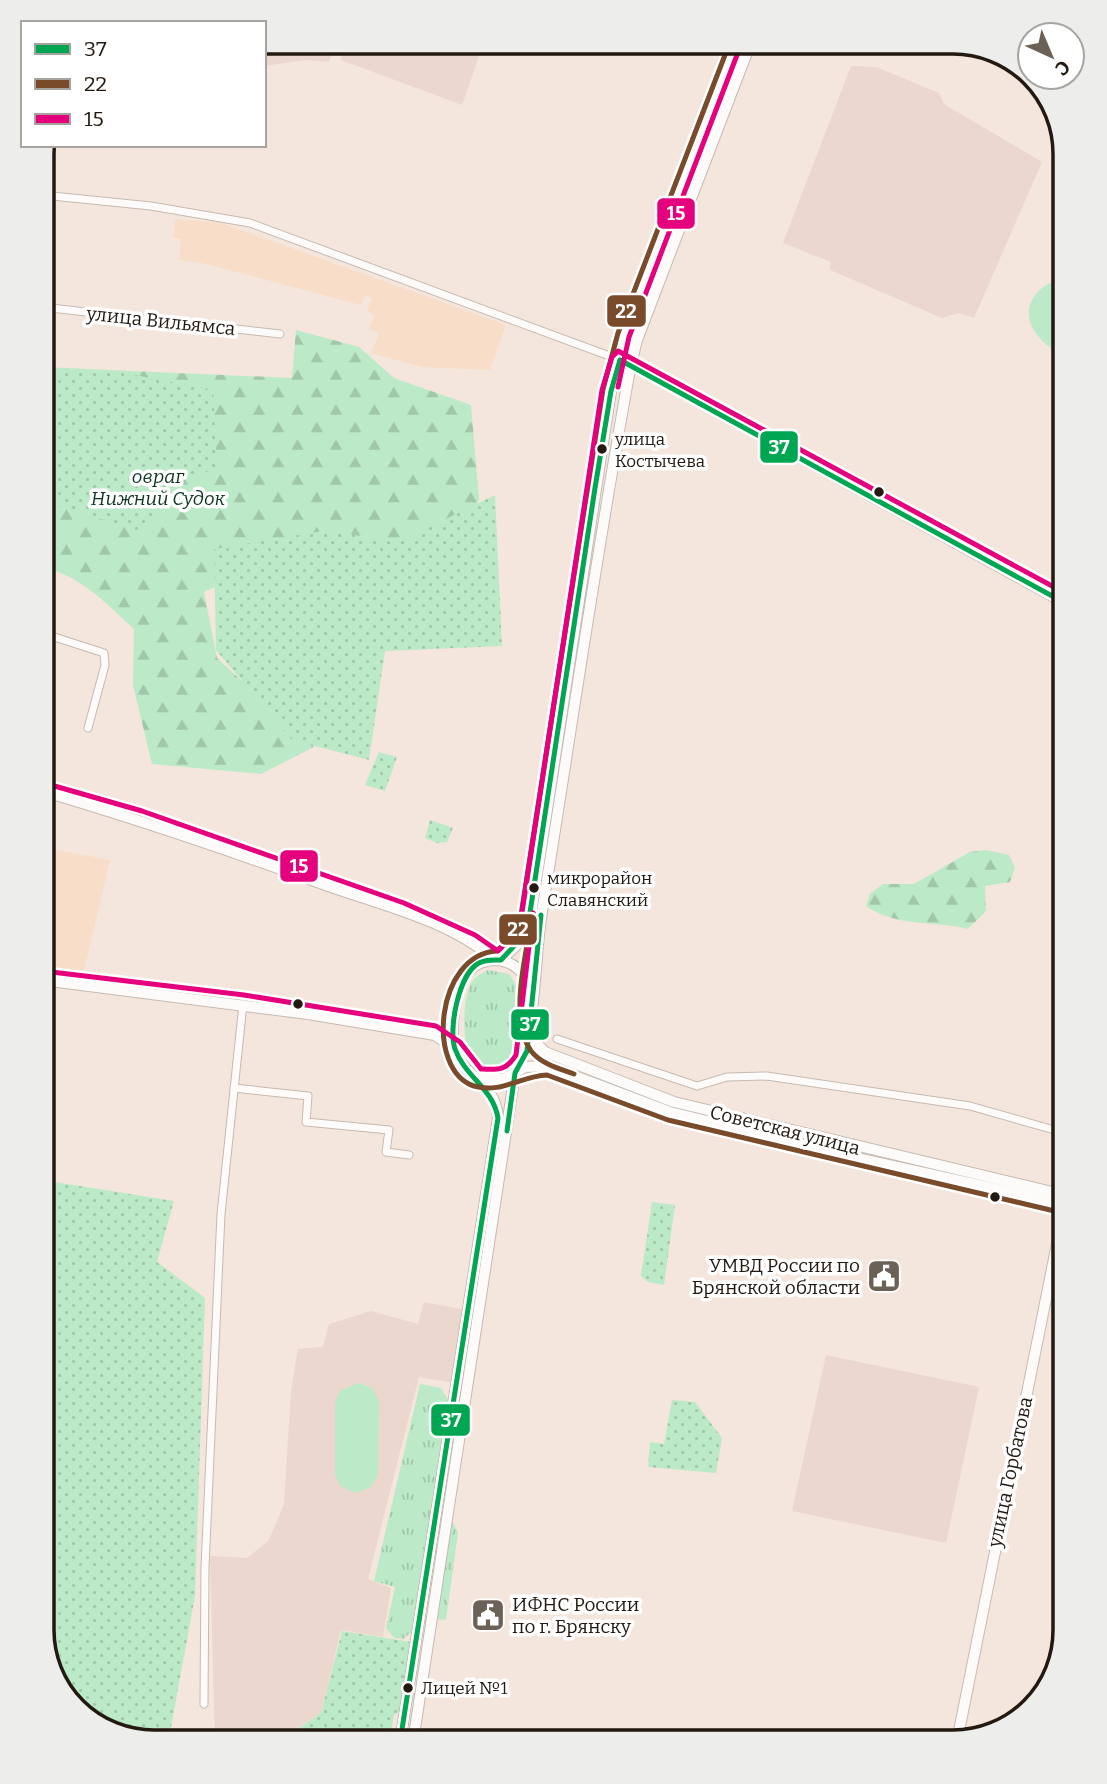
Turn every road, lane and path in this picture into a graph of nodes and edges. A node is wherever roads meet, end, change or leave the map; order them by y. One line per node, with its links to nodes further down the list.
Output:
1 (735, 54): 6 (main road)
2 (746, 54): 7 (main road)
3 (54, 196): 6 (street)
4 (54, 308): 5 (street, улица Вильямса)
5 (280, 334)
6 (620, 360): 7 (street); 12 (main road)
7 (631, 364): 8 (main road); 14 (main road)
8 (1053, 596)
9 (54, 637): 10 (street)
10 (88, 728)
11 (54, 794): 12 (main road)
12 (497, 959): 14 (main road); 18 (main road)
13 (54, 981): 15 (main road)
14 (531, 993): 16 (main road)
15 (243, 1004): 18 (main road); 21 (street)
16 (529, 1023): 19 (main road); 24 (main road, Советская улица)
17 (557, 1039): 22 (street)
18 (454, 1048): 20 (main road)
19 (514, 1073): 20 (main road); 25 (main road, Советская улица); 30 (main road)
20 (476, 1077): 29 (main road)
21 (234, 1088): 23 (street); 27 (street)
22 (1053, 1130)
23 (409, 1155)
24 (1053, 1192)
25 (1053, 1201)
26 (1053, 1264): 28 (main road, улица Горбатова)
27 (204, 1704)
28 (959, 1729)
29 (402, 1730)
30 (415, 1730)

